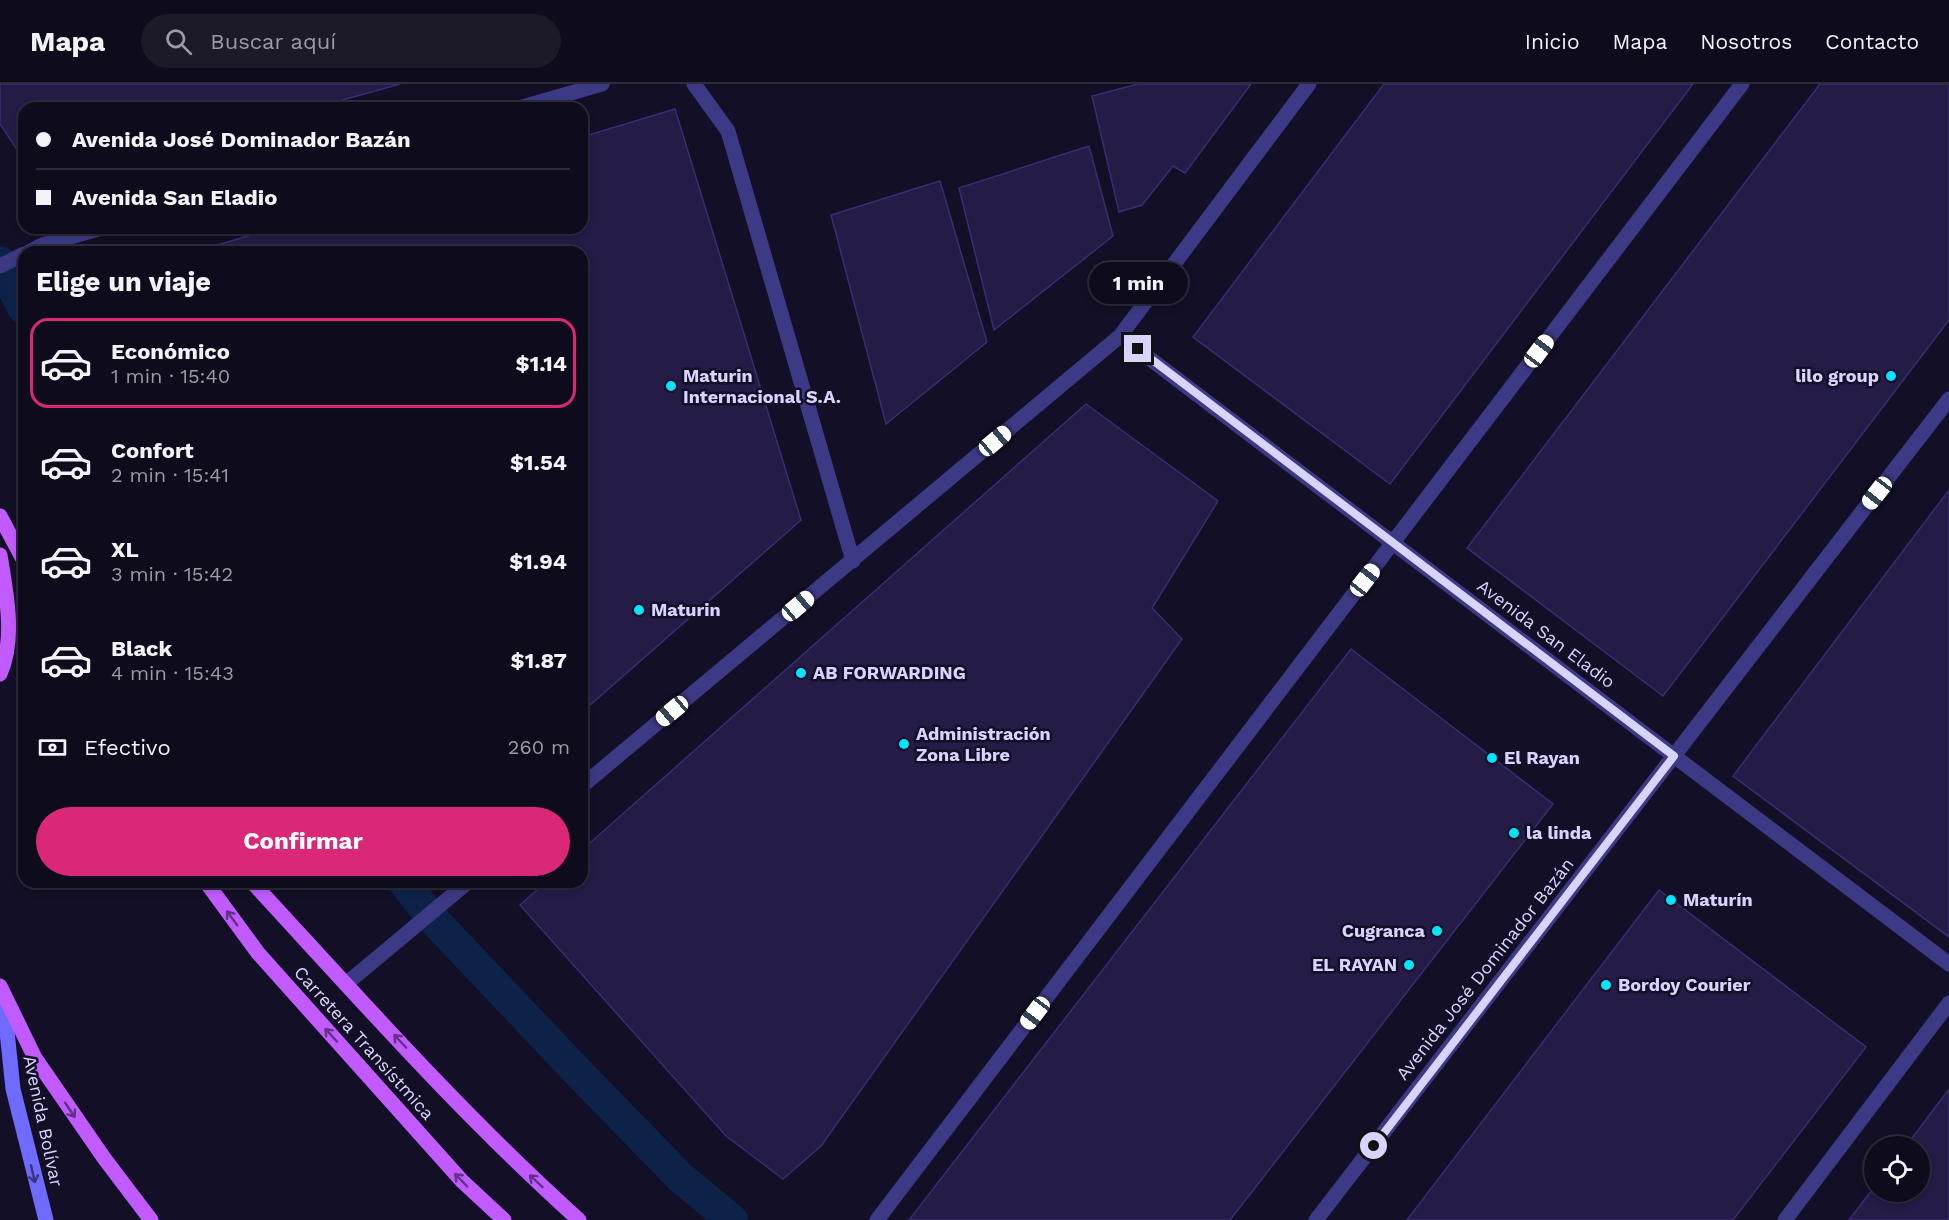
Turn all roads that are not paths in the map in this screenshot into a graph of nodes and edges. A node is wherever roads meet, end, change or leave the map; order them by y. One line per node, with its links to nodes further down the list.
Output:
1 (602, 84): 5 (street)
2 (694, 84): 16 (street)
3 (1309, 84): 10 (street)
4 (1742, 84): 13 (street)
5 (540, 102)
6 (83, 234): 7 (street)
7 (45, 246)
8 (18, 257): 9 (street)
9 (0, 266)
10 (1120, 336): 13 (street, Avenida San Eladio); 16 (street)
11 (1949, 399): 18 (street, Avenida José Dominador Bazán)
12 (0, 516): 14 (main road)
13 (1393, 542): 18 (street, Avenida San Eladio); 31 (street)
14 (18, 550)
15 (0, 555): 17 (main road)
16 (853, 561): 19 (street)
17 (0, 674)
18 (1674, 756): 23 (street, Avenida San Eladio); 32 (street, Avenida José Dominador Bazán)
19 (588, 781)
20 (210, 888): 29 (main road, Carretera Transístmica, one-way to 20)
21 (258, 888): 24 (main road)
22 (462, 888): 24 (street)
23 (1949, 964)
24 (346, 984): 30 (main road, one-way to 24)
25 (1, 990): 27 (main road, Avenida Bolívar, one-way to 27); 28 (main road, one-way to 28)
26 (1949, 1003): 33 (street)
27 (46, 1220)
28 (151, 1220)
29 (504, 1220)
30 (579, 1220)
31 (877, 1220)
32 (1316, 1220)
33 (1785, 1220)

